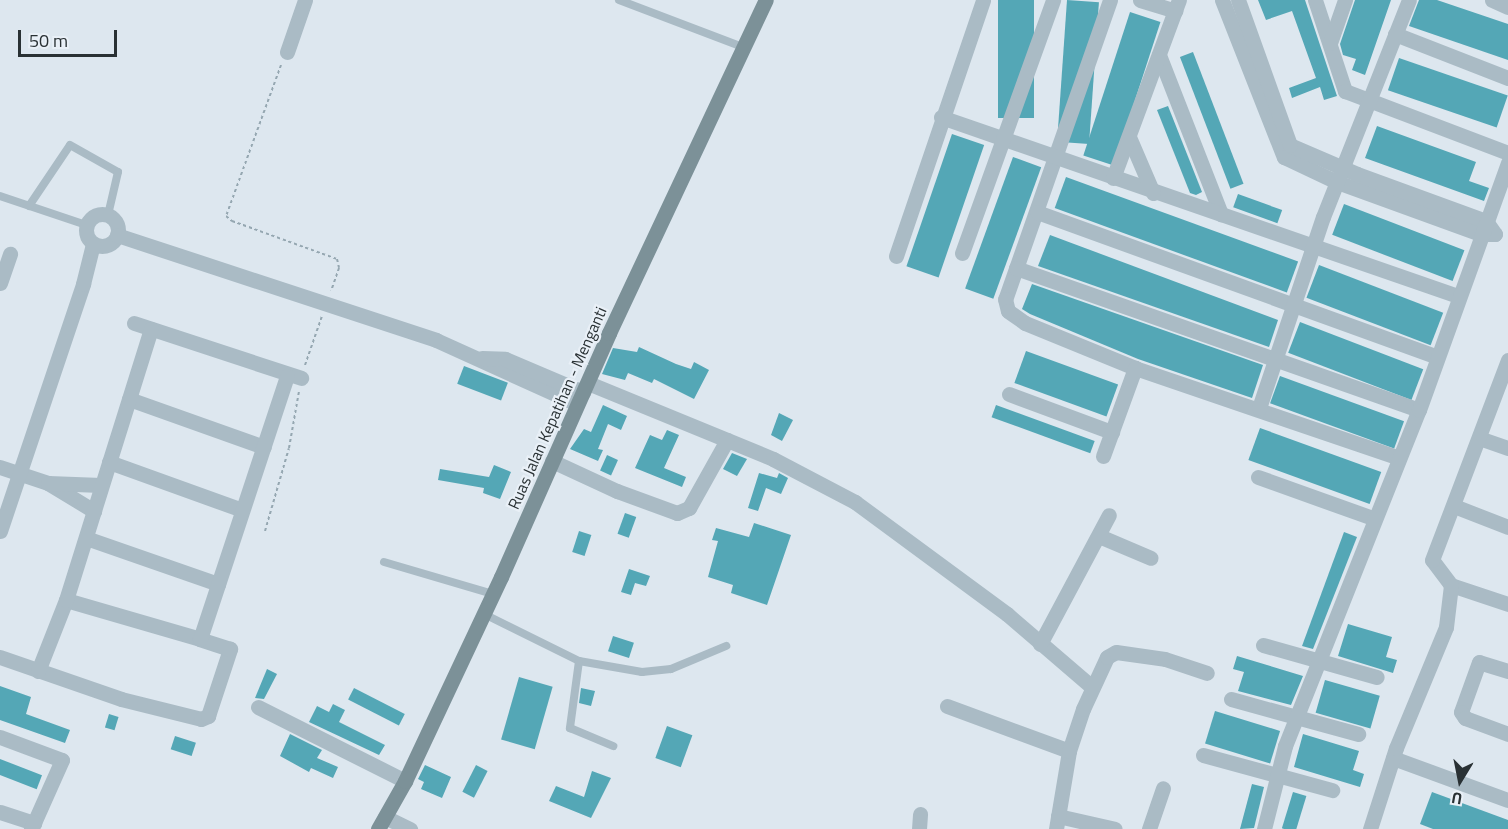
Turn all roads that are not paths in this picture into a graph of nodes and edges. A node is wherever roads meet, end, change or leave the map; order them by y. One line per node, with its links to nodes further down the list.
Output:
1 (305, 0): 17 (street)
2 (619, 0): 16 (lane)
3 (766, 0): 16 (main road, Ruas Jalan Kepatihan - Menganti)
4 (983, 0): 21 (street)
5 (1053, 0): 23 (street)
6 (1110, 0): 25 (street)
7 (1140, 0): 13 (street)
8 (1222, 0): 27 (street)
9 (1238, 0): 27 (street)
10 (1315, 0): 15 (street)
11 (1345, 0): 15 (street)
12 (1408, 0): 14 (street)
13 (1177, 5): 18 (street)
14 (1395, 34): 19 (street); 20 (street)
15 (1330, 43): 20 (street)
16 (743, 47): 53 (main road, Ruas Jalan Kepatihan - Menganti)
17 (286, 52)
18 (1159, 55): 22 (street); 33 (street)
19 (1508, 78)
20 (1370, 99): 24 (street); 27 (street)
21 (941, 117): 23 (street); 42 (street)
22 (1129, 137): 28 (street); 29 (street)
23 (1005, 139): 25 (street); 40 (street)
24 (1508, 153)
25 (1054, 157): 28 (street); 32 (street)
26 (1508, 163): 36 (street)
27 (1339, 175): 36 (street); 39 (street)
28 (1113, 178): 29 (street)
29 (1153, 193): 33 (street)
30 (0, 196): 31 (lane)
31 (29, 206): 34 (lane); 35 (lane)
32 (1037, 212): 43 (street); 46 (street)
33 (1221, 214): 39 (street)
34 (108, 215): 35 (street); 37 (street)
35 (86, 225): 38 (street)
36 (1496, 233): 45 (street)
37 (117, 235): 38 (street); 53 (street)
38 (93, 244): 68 (street)
39 (1314, 247): 45 (street); 46 (street)
40 (962, 253)
41 (10, 254): 44 (street)
42 (896, 256)
43 (1016, 268): 50 (street); 52 (street)
44 (1, 280)
45 (1458, 296): 49 (street)
46 (1293, 303): 49 (street); 50 (street)
47 (134, 323): 48 (street)
48 (152, 329): 55 (street); 61 (street)
49 (1437, 357): 57 (street)
50 (1273, 359): 56 (street); 57 (street)
51 (1507, 366): 59 (street)
52 (1135, 368): 56 (street); 58 (street)
53 (583, 393): 60 (street); 65 (main road, Ruas Jalan Kepatihan - Menganti)
54 (1009, 394): 58 (street)
55 (129, 399): 61 (street); 66 (street)
56 (1259, 408): 64 (street)
57 (1419, 410): 64 (street)
58 (1112, 432): 63 (street)
59 (1479, 438): 62 (street); 72 (street)
60 (727, 440): 65 (street); 90 (street)
61 (264, 447): 73 (street)
62 (1508, 448)
63 (1103, 456)
64 (1399, 458): 76 (street)
65 (552, 461): 85 (main road, Ruas Jalan Kepatihan - Menganti)
66 (109, 462): 71 (street); 73 (street)
67 (0, 467): 68 (street)
68 (19, 473): 70 (street); 78 (street)
69 (1258, 477): 76 (street)
70 (48, 483): 71 (street); 74 (street)
71 (101, 485): 74 (street)
72 (1454, 506): 77 (street); 84 (street)
73 (242, 510): 83 (street)
74 (94, 511): 80 (street)
75 (1109, 515): 79 (street)
76 (1375, 519): 94 (street)
77 (1508, 527)
78 (0, 531)
79 (1099, 536): 81 (street); 90 (street)
80 (86, 538): 83 (street); 86 (street)
81 (1151, 558)
82 (384, 562): 85 (lane)
83 (218, 584): 89 (street)
84 (1451, 585): 87 (street); 111 (street)
85 (493, 594): 88 (main road, Ruas Jalan Kepatihan - Menganti)
86 (66, 600): 89 (street); 97 (street)
87 (1508, 604)
88 (483, 613): 95 (lane); 113 (main road, Ruas Jalan Kepatihan - Menganti)
89 (200, 639): 97 (street)
90 (1040, 644): 100 (street)
91 (1263, 645): 94 (street)
92 (726, 646): 95 (lane)
93 (0, 657): 97 (street)
94 (1318, 661): 99 (street); 104 (street)
95 (579, 662): 108 (lane)
96 (1508, 670): 106 (street)
97 (38, 671)
98 (1207, 673): 100 (street)
99 (1377, 677)
100 (1092, 687): 109 (street)
101 (1231, 699): 104 (street)
102 (947, 706): 109 (street)
103 (258, 707): 113 (street)
104 (1297, 716): 105 (street); 112 (street)
105 (1358, 734)
106 (1508, 734)
107 (0, 737): 120 (street)
108 (614, 746)
109 (1069, 750): 118 (street)
110 (1203, 755): 112 (street)
111 (1393, 758): 116 (street); 125 (street)
112 (1277, 775): 115 (street); 124 (street)
113 (405, 781): 119 (main road, Ruas Jalan Kepatihan - Menganti)
114 (1163, 788): 123 (street)
115 (1332, 790)
116 (1508, 800)
117 (0, 812): 120 (street)
118 (1057, 822): 122 (street)
119 (381, 823): 121 (street)
120 (33, 826)
121 (410, 829)
122 (1115, 829)
123 (1149, 829)
124 (1264, 829)
125 (1370, 829)

